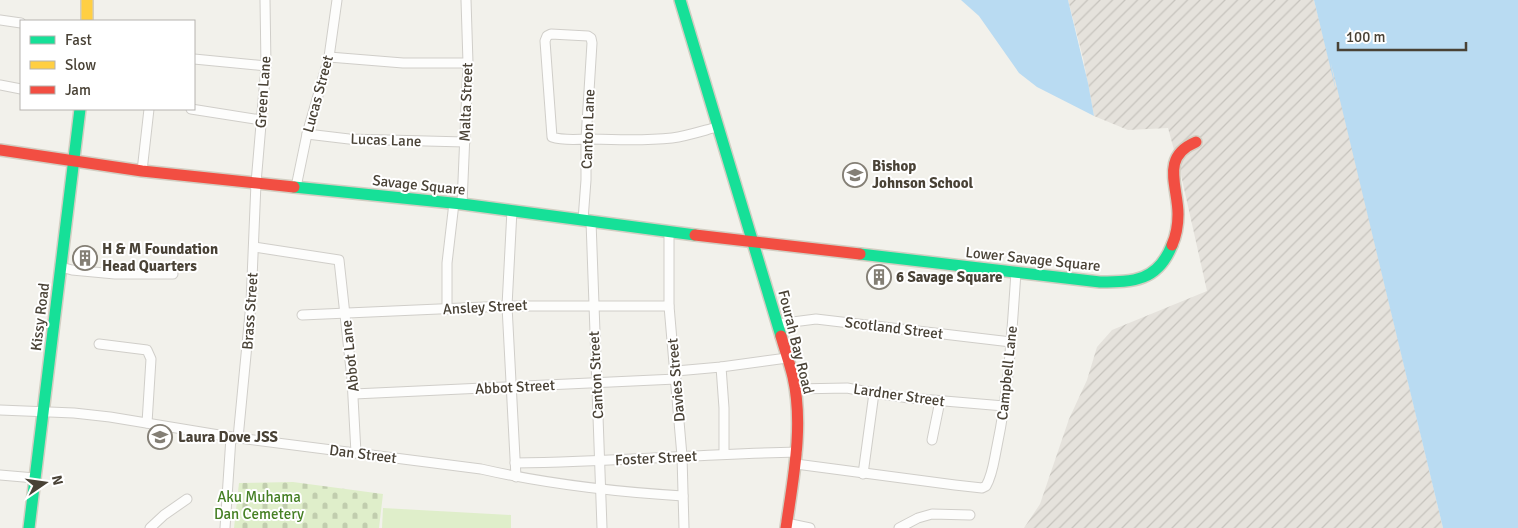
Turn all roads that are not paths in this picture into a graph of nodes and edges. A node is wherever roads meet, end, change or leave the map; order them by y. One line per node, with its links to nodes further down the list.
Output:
1 (87, 0): 8 (street)
2 (265, 0): 13 (street, Green Lane)
3 (337, 0): 10 (street, Lucas Street)
4 (466, 0): 12 (street, Malta Street)
5 (680, 0): 16 (street, Fourah Bay Road)
6 (688, 0): 16 (street, Fourah Bay Road)
7 (0, 20): 9 (street)
8 (87, 20)
9 (20, 23)
10 (329, 57): 12 (street); 22 (street, Lucas Street)
11 (195, 59): 13 (street)
12 (468, 63): 24 (street, Malta Street)
13 (266, 66): 20 (street, Green Lane)
14 (0, 85): 15 (street)
15 (20, 88)
16 (713, 97): 21 (street, Fourah Bay Road); 31 (street, Fourah Bay Road)
17 (80, 110): 27 (street, Kissy Road)
18 (148, 110): 28 (street)
19 (195, 110): 20 (street)
20 (261, 120): 29 (street, Green Lane)
21 (717, 127): 23 (street); 31 (street, Fourah Bay Road)
22 (307, 134): 24 (street, Lucas Lane); 30 (street, Lucas Street)
23 (586, 139): 23 (street, Canton Lane); 34 (street, Canton Lane)
24 (465, 142): 32 (street, Malta Street)
25 (1196, 142): 39 (street, Lower Savage Square)
26 (0, 150): 27 (street, Savage Square)
27 (74, 161): 28 (street, Savage Square); 38 (street, Kissy Road)
28 (142, 171): 29 (street, Savage Square)
29 (256, 183): 30 (street, Savage Square); 37 (street, Brass Street)
30 (296, 187): 32 (street, Savage Square)
31 (743, 194): 36 (street, Fourah Bay Road)
32 (458, 204): 33 (street, Savage Square); 44 (street, Malta Street)
33 (512, 210): 34 (street, Savage Square); 42 (street)
34 (587, 221): 35 (street, Savage Square); 41 (street, Canton Street)
35 (669, 232): 36 (street, Savage Square); 43 (street, Davies Street)
36 (755, 241): 39 (street, Lower Savage Square); 47 (street, Fourah Bay Road)
37 (254, 247): 45 (street, Abbot Lane); 63 (street, Brass Street)
38 (61, 267): 40 (street); 61 (street, Kissy Road)
39 (1016, 272): 48 (street, Campbell Lane)
40 (173, 274)
41 (593, 304): 42 (street, Ansley Street); 43 (street, Ansley Street); 53 (street, Canton Street)
42 (507, 306): 44 (street, Ansley Street); 54 (street)
43 (669, 306): 52 (street, Davies Street)
44 (448, 309): 45 (street, Ansley Street)
45 (345, 313): 46 (street, Ansley Street); 56 (street, Abbot Lane)
46 (302, 315)
47 (777, 324): 48 (street, Scotland Street); 50 (street, Fourah Bay Road)
48 (1011, 342): 59 (street, Campbell Lane)
49 (99, 344): 62 (street)
50 (787, 358): 51 (street, Abbot Street); 55 (street, Fourah Bay Road)
51 (721, 367): 52 (street, Abbot Street); 66 (street)
52 (676, 375): 53 (street, Abbot Street); 67 (street, Davies Street)
53 (597, 384): 54 (street, Abbot Street); 69 (street, Canton Street)
54 (512, 389): 56 (street, Abbot Street); 70 (street)
55 (795, 389): 57 (street, Lardner Street); 68 (street, Fourah Bay Road)
56 (354, 394): 65 (street, Abbot Lane)
57 (874, 394): 58 (street, Lardner Street); 71 (street)
58 (940, 401): 59 (street, Lardner Street); 64 (street)
59 (1004, 406): 71 (street, Campbell Lane)
60 (0, 410): 61 (street, Dan Street)
61 (44, 413): 62 (street, Dan Street); 74 (street, Kissy Road)
62 (147, 423): 63 (street, Dan Street)
63 (235, 438): 65 (street, Dan Street); 82 (street, Brass Street)
64 (932, 440)
65 (356, 453): 73 (street, Dan Street)
66 (724, 454): 67 (street, Foster Street); 68 (street, Foster Street)
67 (682, 456): 69 (street, Foster Street); 76 (street, Davies Street)
68 (797, 458): 71 (street); 79 (street, Fourah Bay Road)
69 (599, 461): 70 (street, Foster Street); 75 (street, Canton Street)
70 (516, 463): 73 (street)
71 (863, 474)
72 (0, 475): 74 (street)
73 (516, 477): 75 (street, Dan Street)
74 (35, 478): 80 (street, Kissy Road)
75 (602, 489): 76 (street, Dan Street); 83 (street, Canton Street)
76 (683, 496): 84 (street, Davies Street)
77 (187, 499): 81 (street)
78 (970, 515): 86 (street)
79 (786, 526): 85 (street)
80 (29, 528)
81 (150, 528)
82 (225, 528)
83 (602, 528)
84 (684, 528)
85 (810, 528)
86 (899, 528)

